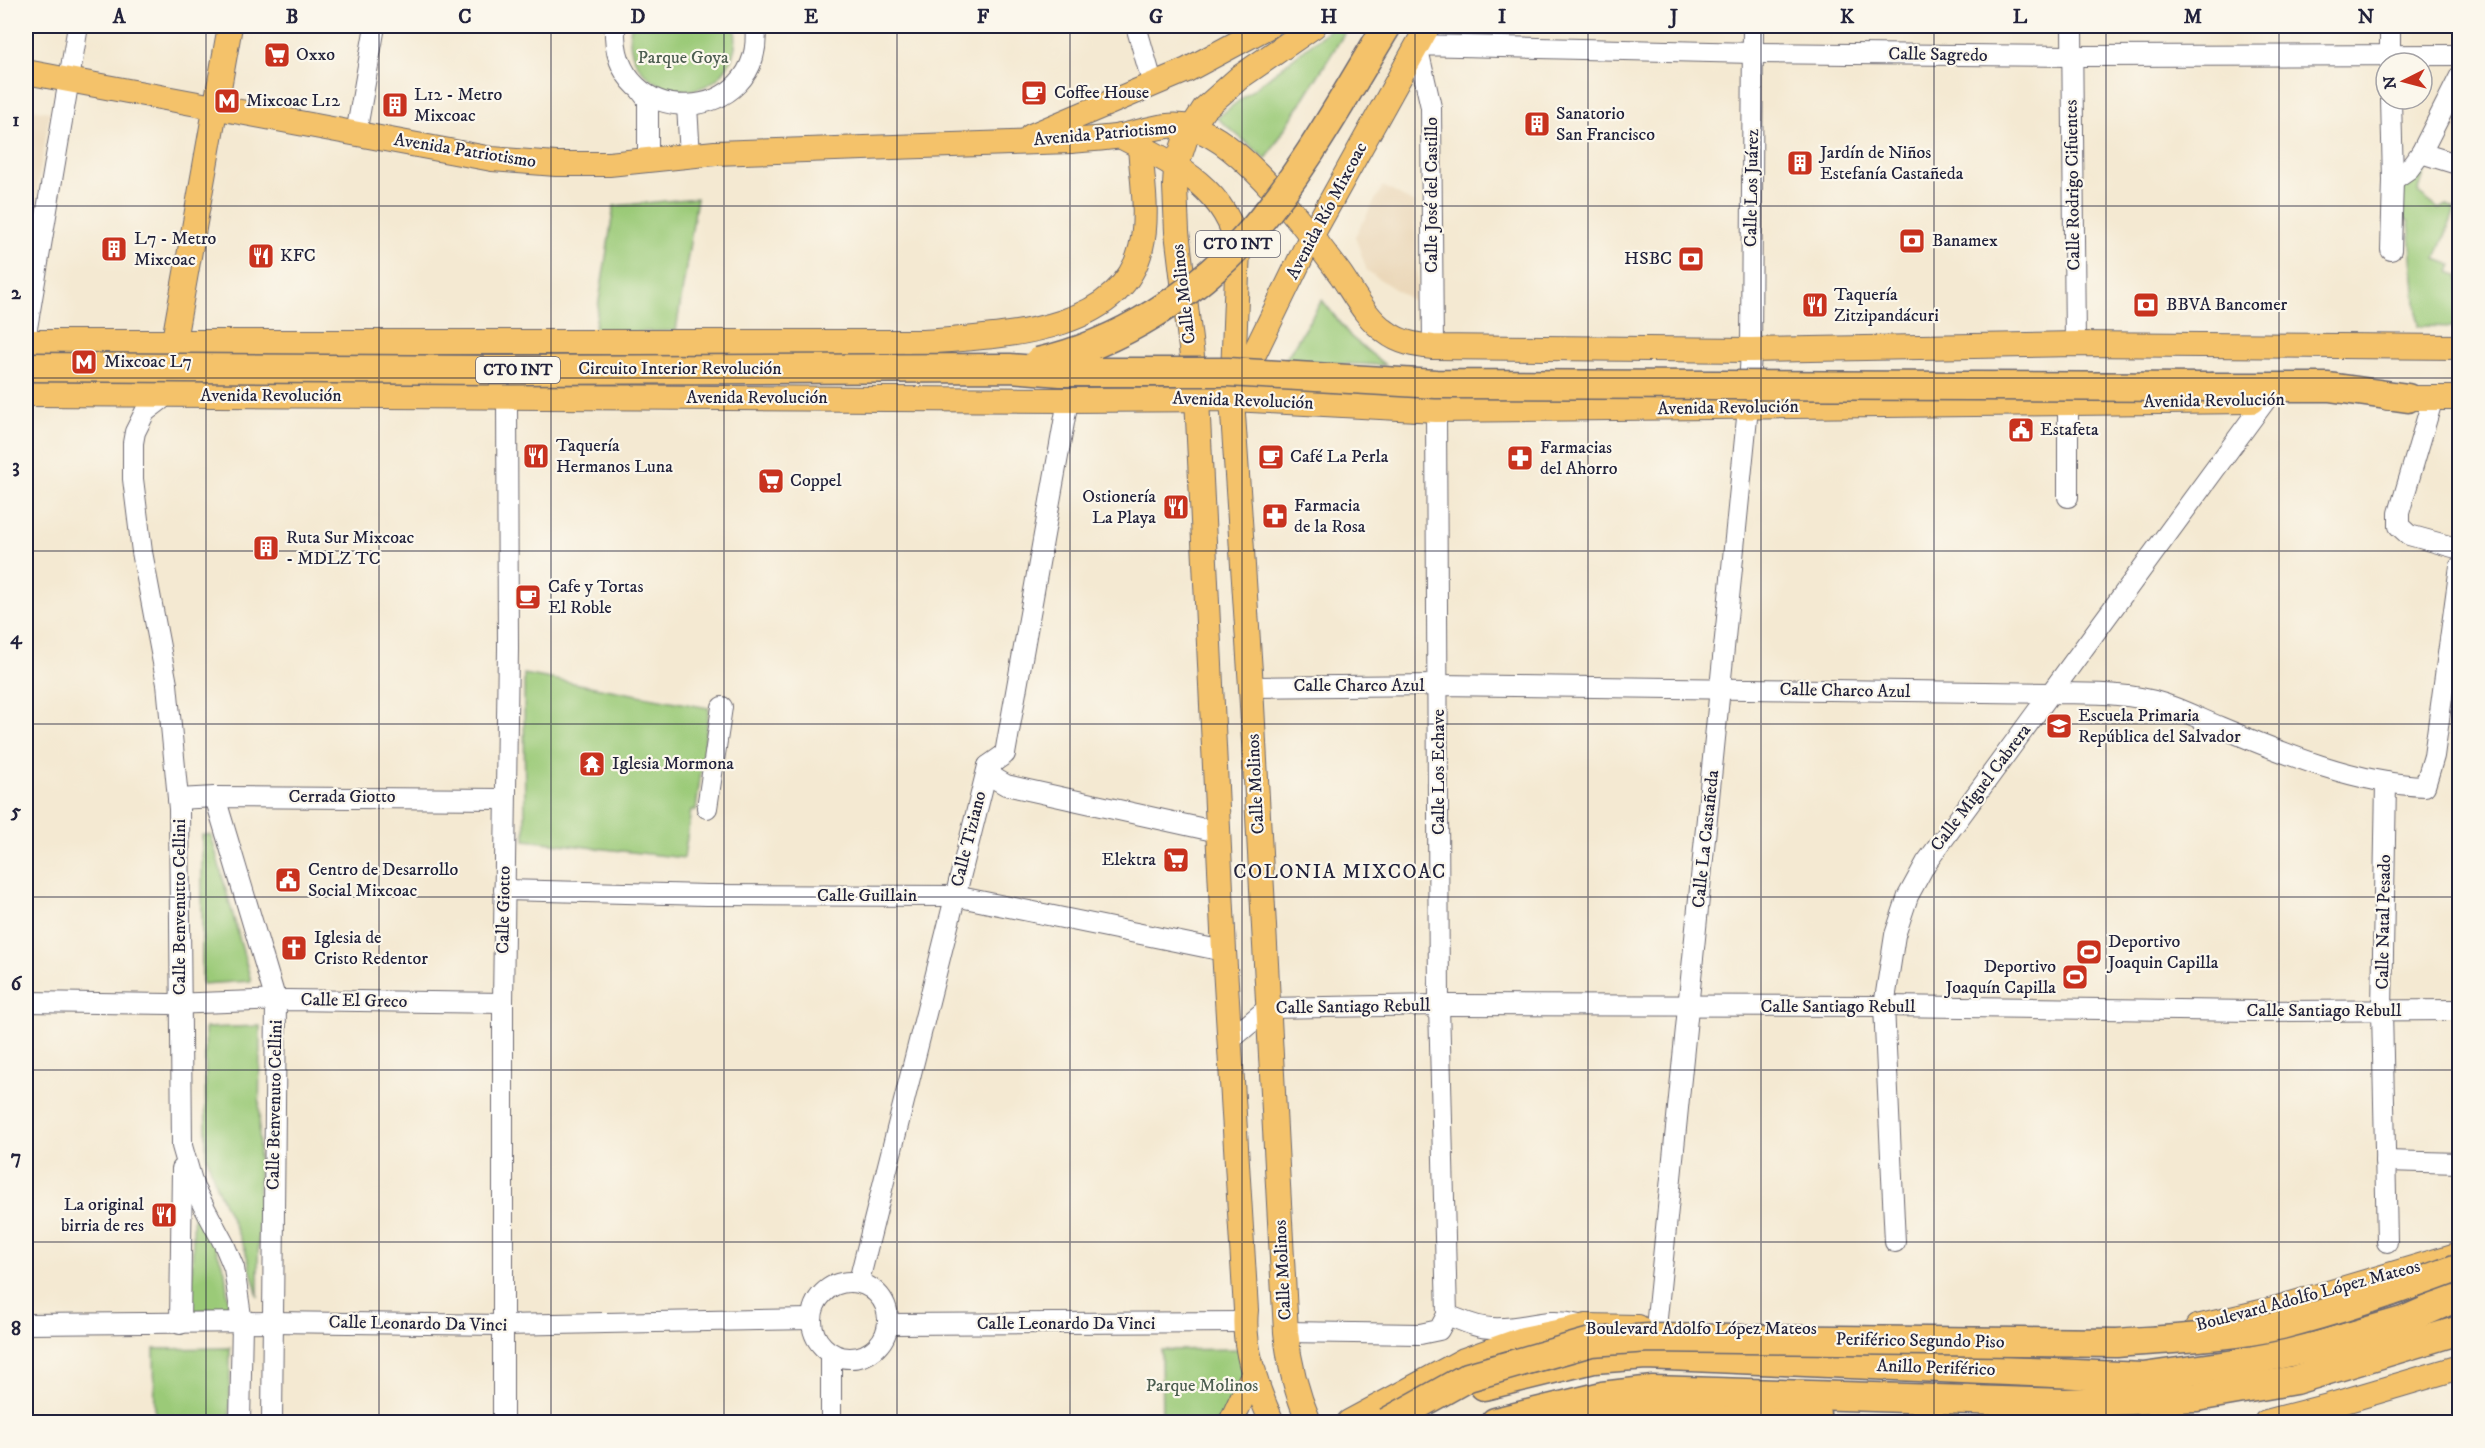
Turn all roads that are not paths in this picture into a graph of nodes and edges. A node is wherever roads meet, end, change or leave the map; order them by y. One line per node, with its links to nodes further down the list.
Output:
1 (78, 26): 22 (street)
2 (230, 26): 26 (main road)
3 (375, 26): 29 (street)
4 (615, 26): 24 (street)
5 (755, 26): 25 (street)
6 (1136, 26): 23 (street)
7 (1269, 26): 23 (main road)
8 (1314, 26): 28 (main road)
9 (1387, 26): 48 (highway, CTO INT, bridge)
10 (1753, 26): 15 (street, Calle Los Juárez)
11 (2072, 26): 17 (street, Calle Rodrigo Cifuentes)
12 (2390, 26): 14 (street)
13 (1423, 35): 15 (street, Calle Sagredo); 38 (main road, Avenida Río Mixcoac / CTO INT); 44 (street, Calle José del Castillo)
14 (2390, 51)
15 (1753, 53): 17 (street, Calle Sagredo); 46 (street, Calle Los Juárez)
16 (2460, 55): 18 (street, Calle Sagredo)
17 (2072, 56): 19 (street, Calle Sagredo); 43 (street, Calle Rodrigo Cifuentes)
18 (2434, 56)
19 (2374, 59)
20 (26, 72): 22 (main road, Avenida Patriotismo)
21 (2460, 76): 32 (street)
22 (69, 80): 26 (main road, Avenida Patriotismo); 40 (street)
23 (1153, 86): 31 (main road, Avenida Patriotismo)
24 (641, 90): 25 (street); 34 (street)
25 (687, 106): 33 (street)
26 (216, 108): 29 (main road, Avenida Patriotismo); 42 (main road)
27 (2391, 111): 37 (street)
28 (1192, 127): 30 (main road, Avenida Patriotismo); 36 (main road, Calle Molinos); 38 (main road)
29 (356, 134): 34 (main road, Avenida Patriotismo)
30 (1130, 141): 31 (main road, Avenida Patriotismo); 36 (main road, Calle Molinos); 42 (main road, CTO INT)
31 (1018, 142): 33 (main road, Avenida Patriotismo)
32 (2421, 153): 35 (street); 37 (street)
33 (690, 156): 34 (main road, Avenida Patriotismo)
34 (648, 160)
35 (2460, 165)
36 (1176, 168): 52 (main road, Calle Molinos); 55 (main road, Calle Molinos)
37 (2393, 180): 39 (street)
38 (1312, 235): 44 (main road); 55 (main road, Avenida Río Mixcoac / CTO INT)
39 (2391, 250)
40 (26, 334)
41 (26, 342): 42 (main road, CTO INT)
42 (173, 343): 50 (main road)
43 (2075, 344): 45 (main road); 46 (main road)
44 (1433, 347): 46 (main road)
45 (2460, 347)
46 (1751, 350): 59 (street, Calle La Castañeda)
47 (26, 367): 48 (highway, Circuito Interior Revolución / CTO INT, bridge)
48 (1010, 368): 53 (highway, bridge)
49 (26, 394): 50 (main road, Avenida Revolución / CTO INT)
50 (163, 395): 51 (main road, Avenida Revolución / CTO INT); 72 (street, Calle Benvenutto Cellini)
51 (507, 398): 56 (main road, Avenida Revolución / CTO INT); 73 (street, Calle Giotto)
52 (1197, 398): 55 (main road, Avenida Revolución / CTO INT); 56 (main road, Avenida Revolución / CTO INT); 75 (main road, Calle Molinos)
53 (2421, 398): 54 (main road, Avenida Revolución); 57 (main road, Avenida Revolución); 62 (street)
54 (2460, 398)
55 (1232, 399): 60 (main road, Avenida Revolución); 65 (main road, Calle Molinos)
56 (1068, 400): 69 (street, Calle Tiziano)
57 (2265, 401): 58 (main road, Avenida Revolución); 67 (street, Calle Miguel Cabrera)
58 (2068, 403): 59 (main road, Avenida Revolución); 61 (street)
59 (1748, 408): 60 (main road, Avenida Revolución); 66 (street, Calle La Castañeda)
60 (1436, 410): 64 (street, Calle Los Echave)
61 (2068, 497)
62 (2460, 549)
63 (2460, 566): 70 (street, Calle Charco Azul)
64 (1438, 685): 65 (street, Calle Charco Azul); 66 (street, Calle Charco Azul); 83 (street, Calle Los Echave)
65 (1251, 687): 86 (main road, Calle Molinos)
66 (1720, 689): 67 (street, Calle Charco Azul); 85 (street, Calle La Castañeda)
67 (2052, 693): 70 (street, Calle Charco Azul); 84 (street, Calle Miguel Cabrera)
68 (722, 707): 74 (street)
69 (988, 766): 75 (street); 77 (street, Calle Tiziano)
70 (2386, 782): 87 (street, Calle Natal Pesado)
71 (215, 796): 72 (street, Cerrada Giotto); 73 (street, Cerrada Giotto); 79 (street, Calle Benvenuto Cellini)
72 (178, 799): 81 (street, Calle Benvenutto Cellini)
73 (505, 799): 76 (street, Calle Giotto)
74 (706, 808)
75 (1218, 832): 78 (main road, Calle Molinos)
76 (504, 890): 77 (street, Calle Guillain); 82 (street, Calle Giotto)
77 (955, 896): 78 (street, Calle Guillain); 97 (street, Calle Tiziano)
78 (1224, 951): 89 (main road, Calle Molinos)
79 (276, 1001): 81 (street, Calle El Greco); 82 (street, Calle El Greco); 101 (street, Calle Benvenuto Cellini)
80 (26, 1002): 81 (street, Calle El Greco)
81 (180, 1003): 90 (street, Calle Benvenutto Cellini)
82 (503, 1003): 107 (street, Calle Giotto)
83 (1439, 1005): 85 (street, Calle Santiago Rebull); 86 (street, Calle Santiago Rebull); 99 (street, Calle Los Echave)
84 (1884, 1006): 85 (street, Calle Santiago Rebull); 87 (street, Calle Santiago Rebull); 93 (street, Calle Miguel Cabrera)
85 (1689, 1007): 109 (street, Calle La Castañeda)
86 (1268, 1008): 89 (street, Calle Santiago Rebull); 112 (main road, Calle Molinos)
87 (2382, 1010): 88 (street, Calle Santiago Rebull); 91 (street, Calle Natal Pesado)
88 (2460, 1010)
89 (1229, 1041): 102 (main road, Calle Molinos)
90 (182, 1146): 103 (street, Calle Benvenutto Cellini); 105 (street)
91 (2385, 1161): 92 (street); 94 (street, Calle Natal Pesado)
92 (2460, 1163)
93 (1895, 1242)
94 (2387, 1242)
95 (2460, 1254): 113 (main road, Boulevard Adolfo López Mateos)
96 (2460, 1267): 120 (highway, Periférico Segundo Piso, bridge)
97 (859, 1281): 100 (street); 106 (street)
98 (2460, 1296): 119 (highway, Anillo Periférico)
99 (1447, 1315): 108 (street); 112 (street)
100 (811, 1319): 107 (street, Calle Leonardo Da Vinci); 115 (street)
101 (272, 1322): 103 (street, Calle Leonardo Da Vinci); 107 (street, Calle Leonardo Da Vinci); 122 (street, Calle Benvenuto Cellini)
102 (1245, 1322): 106 (street, Calle Leonardo Da Vinci); 118 (main road, Calle Molinos)
103 (242, 1323): 105 (street, Calle Leonardo Da Vinci); 121 (street, Calle Benvenutto Cellini)
104 (26, 1324): 105 (street, Calle Leonardo Da Vinci)
105 (180, 1324)
106 (888, 1324): 115 (street)
107 (503, 1325): 123 (street, Calle Giotto)
108 (1586, 1326): 109 (main road, Boulevard Adolfo López Mateos); 120 (main road, Boulevard Adolfo López Mateos)
109 (1656, 1328): 110 (main road, Boulevard Adolfo López Mateos)
110 (1861, 1330): 113 (main road, Boulevard Adolfo López Mateos); 116 (highway)
111 (2460, 1330): 129 (highway, Anillo Periférico)
112 (1286, 1332): 127 (main road, Calle Molinos)
113 (2071, 1332): 119 (highway)
114 (2460, 1342): 130 (highway)
115 (831, 1354): 124 (street)
116 (1808, 1363): 119 (highway, Anillo Periférico); 128 (highway, Anillo Periférico)
117 (2460, 1367): 131 (main road)
118 (1254, 1372): 125 (main road); 126 (main road, Calle Molinos)
119 (2120, 1376)
120 (1367, 1420)
121 (240, 1422)
122 (272, 1422)
123 (503, 1422)
124 (831, 1422)
125 (1231, 1422)
126 (1272, 1422)
127 (1309, 1422)
128 (1413, 1422)
129 (1495, 1422)
130 (1557, 1422)
131 (2266, 1422)

